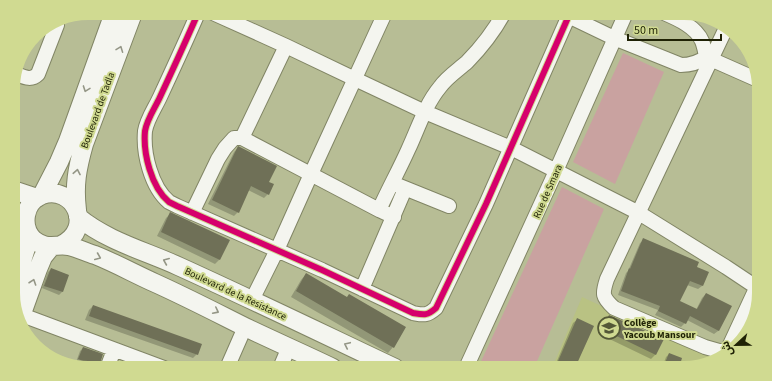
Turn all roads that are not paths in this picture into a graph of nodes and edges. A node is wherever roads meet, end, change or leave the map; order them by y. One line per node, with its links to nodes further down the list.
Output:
1 (111, 20): 27 (main road, Boulevard de Tadla, one-way to 27)
2 (130, 20): 32 (main road, Boulevard de Tadla, one-way to 2)
3 (195, 20): 30 (street)
4 (228, 20): 14 (street)
5 (382, 20): 18 (street)
6 (500, 20): 19 (street)
7 (564, 20): 21 (street)
8 (579, 20): 13 (street)
9 (623, 20): 13 (street, Rue de Smara)
10 (677, 20): 15 (street)
11 (56, 28): 16 (street)
12 (724, 32): 15 (street)
13 (614, 38): 15 (street); 22 (street, Rue de Smara)
14 (286, 46): 18 (street); 20 (street)
15 (709, 58): 17 (street); 31 (street)
16 (21, 76)
17 (751, 77)
18 (355, 79): 19 (street); 23 (street)
19 (425, 112): 21 (street); 24 (street)
20 (242, 138): 23 (street); 30 (street)
21 (511, 148): 22 (street); 39 (street)
22 (556, 171): 31 (street); 55 (street, Rue de Smara)
23 (311, 174): 29 (street); 36 (street)
24 (392, 182): 25 (street); 29 (street)
25 (405, 189): 28 (street); 33 (street)
26 (20, 192): 27 (main road, Boulevard de la Resistance)
27 (39, 196): 32 (main road, Boulevard de la Resistance); 34 (main road)
28 (449, 206)
29 (379, 210): 33 (street)
30 (192, 213): 36 (street)
31 (639, 213): 38 (street); 48 (street)
32 (78, 214): 35 (main road); 40 (main road, Boulevard de la Resistance, one-way to 32)
33 (394, 217): 39 (street)
34 (23, 227): 35 (main road); 37 (main road)
35 (56, 246): 42 (main road, one-way to 35); 44 (main road, one-way to 44)
36 (277, 250): 39 (street); 40 (street)
37 (20, 264)
38 (752, 282)
39 (362, 289)
40 (252, 300): 54 (main road, Boulevard de la Resistance, one-way to 40)
41 (751, 300): 45 (street)
42 (23, 312)
43 (25, 318): 47 (street)
44 (245, 327): 46 (main road); 51 (street)
45 (732, 341)
46 (289, 347): 52 (street); 53 (main road)
47 (114, 350): 49 (street); 50 (street)
48 (721, 351)
49 (110, 361)
50 (145, 361)
51 (230, 361)
52 (283, 361)
53 (316, 361)
54 (380, 361)
55 (469, 361)

